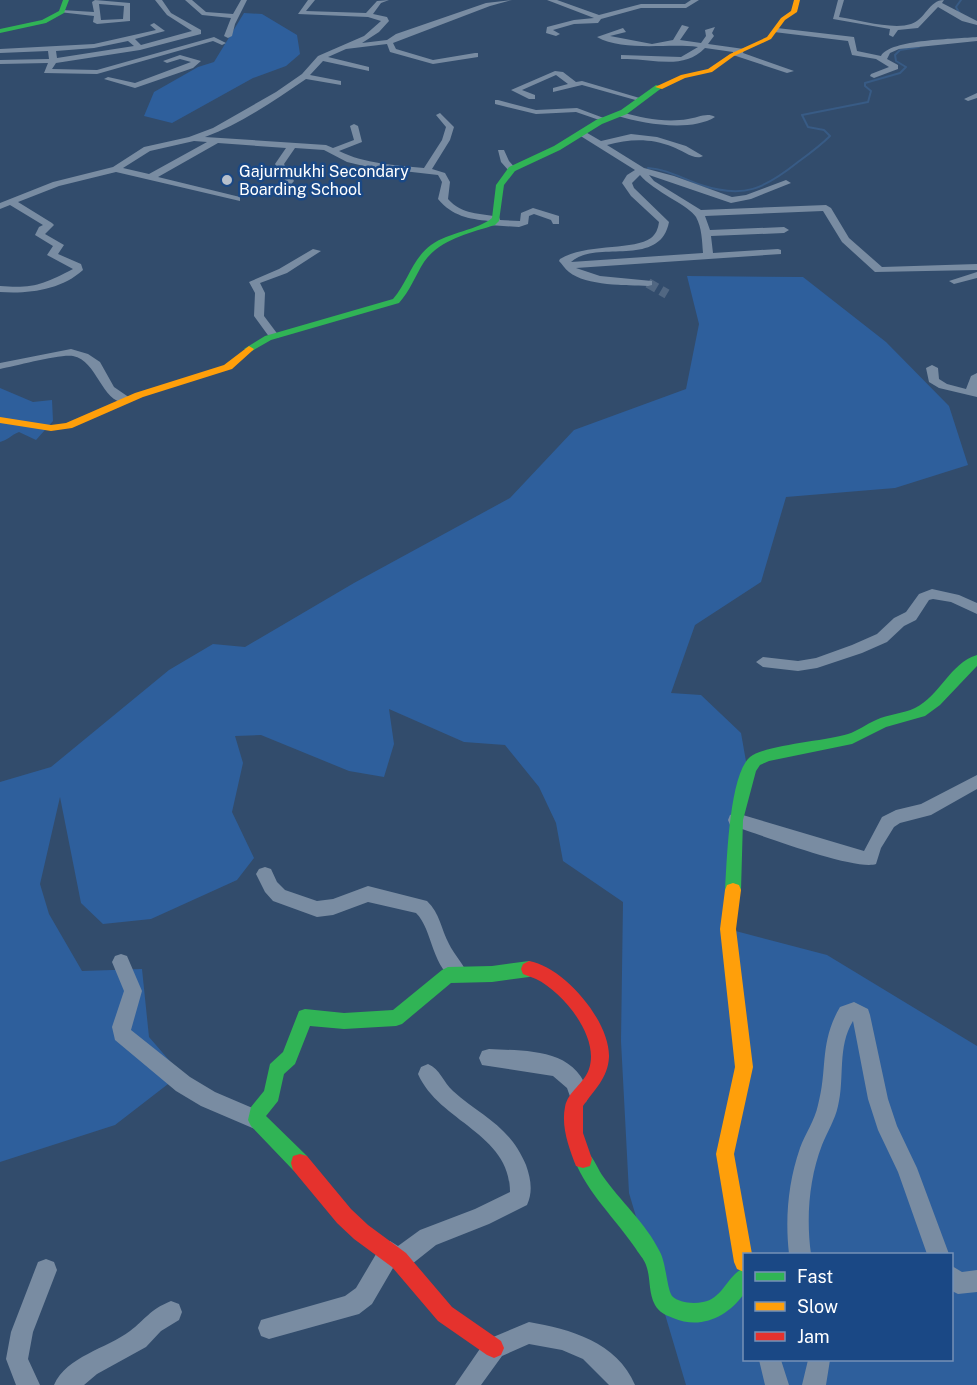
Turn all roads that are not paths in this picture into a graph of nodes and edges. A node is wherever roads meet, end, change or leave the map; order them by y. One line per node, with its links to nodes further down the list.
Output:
1 (158, 0): 21 (street)
2 (188, 0): 15 (street)
3 (244, 0): 15 (street)
4 (312, 0): 17 (street)
5 (386, 0): 18 (street)
6 (507, 0): 12 (street); 37 (street)
7 (550, 0): 19 (street)
8 (696, 0): 19 (street)
9 (797, 0): 29 (street)
10 (841, 0): 26 (street)
11 (939, 2): 20 (street); 26 (street)
12 (517, 5)
13 (64, 6): 16 (street); 30 (street)
14 (213, 7): 15 (street)
15 (236, 13): 23 (street)
16 (98, 14): 16 (street)
17 (339, 14): 18 (street); 22 (street)
18 (368, 15): 44 (street)
19 (598, 17): 32 (street)
20 (975, 20)
21 (182, 23): 23 (street); 31 (street)
22 (331, 23)
23 (231, 24): 33 (street)
24 (154, 25): 34 (street)
25 (685, 27): 38 (street)
26 (896, 28): 43 (street)
27 (712, 29): 42 (street)
28 (623, 30): 38 (street)
29 (777, 30): 49 (street); 53 (street)
30 (0, 31)
31 (198, 32): 35 (street); 45 (street)
32 (556, 34)
33 (228, 36)
34 (130, 38): 45 (street); 46 (street)
35 (214, 39): 39 (street); 60 (street)
36 (977, 39): 41 (street)
37 (389, 42): 44 (street); 50 (street)
38 (675, 42): 42 (street)
39 (222, 43)
40 (977, 44): 41 (street)
41 (932, 45): 43 (street)
42 (704, 46): 48 (street); 49 (street)
43 (901, 46): 53 (street)
44 (344, 47): 52 (street)
45 (140, 48): 54 (street)
46 (52, 49): 47 (street); 54 (street)
47 (0, 51)
48 (698, 53): 49 (street); 51 (street)
49 (736, 54): 59 (street); 69 (street)
50 (475, 55)
51 (624, 57)
52 (321, 58): 57 (street); 61 (street)
53 (883, 60): 62 (street)
54 (53, 61): 55 (street); 58 (street)
55 (0, 62)
56 (0, 69): 58 (street)
57 (366, 69)
58 (48, 71): 60 (street)
59 (790, 71)
60 (97, 72): 63 (street)
61 (305, 76): 64 (street); 78 (street)
62 (874, 76)
63 (108, 79): 63 (street)
64 (338, 83)
65 (573, 84): 66 (street); 68 (street); 69 (street)
66 (556, 90)
67 (977, 94): 70 (street)
68 (531, 97)
69 (639, 99): 72 (street)
70 (968, 99)
71 (498, 102): 75 (street)
72 (621, 114): 74 (street); 75 (street)
73 (440, 115): 88 (street)
74 (711, 117)
75 (604, 120): 77 (street)
76 (354, 126): 82 (street)
77 (582, 134): 80 (street); 85 (street)
78 (191, 139): 79 (street); 86 (street)
79 (215, 141): 81 (street); 89 (street)
80 (598, 144): 84 (street); 87 (street)
81 (292, 146): 82 (street); 91 (street)
82 (332, 151): 88 (street)
83 (501, 152): 85 (street)
84 (699, 156)
85 (512, 168): 96 (street)
86 (116, 169): 89 (street); 93 (street)
87 (641, 170): 90 (street); 95 (street); 104 (street)
88 (426, 172): 96 (street)
89 (149, 178): 92 (street)
90 (786, 183)
91 (287, 186)
92 (237, 199)
93 (11, 202): 94 (street); 110 (street)
94 (0, 206)
95 (699, 213): 99 (street); 106 (street)
96 (494, 221): 97 (street); 111 (street)
97 (556, 222)
98 (784, 230): 99 (street)
99 (706, 233): 102 (street)
100 (316, 251): 111 (street)
101 (778, 252): 102 (street)
102 (708, 256): 104 (street)
103 (977, 261): 106 (street)
104 (569, 265): 109 (street)
105 (977, 267): 106 (street)
106 (944, 269)
107 (977, 275): 108 (street)
108 (954, 281)
109 (648, 283)
110 (0, 289)
111 (274, 336): 116 (street)
112 (0, 366): 116 (street)
113 (932, 368): 115 (street)
114 (977, 376): 115 (street)
115 (974, 393)
116 (126, 400): 117 (street)
117 (0, 420)
118 (977, 609): 120 (street)
119 (977, 660): 122 (street)
120 (763, 662)
121 (977, 781): 122 (street)
122 (736, 820): 133 (street)
123 (265, 874): 125 (street)
124 (121, 962): 129 (street)
125 (458, 972): 128 (street); 129 (street)
126 (489, 1058): 128 (street)
127 (428, 1074): 132 (street)
128 (579, 1095): 135 (street)
129 (257, 1120): 132 (street)
130 (800, 1253): 131 (street)
131 (938, 1253)
132 (394, 1256): 139 (street); 140 (street)
133 (743, 1256)
134 (46, 1270): 143 (street)
135 (743, 1279)
136 (953, 1279): 137 (street)
137 (977, 1281)
138 (171, 1312): 144 (street)
139 (269, 1328)
140 (494, 1348): 145 (street); 146 (street)
141 (771, 1361): 147 (street)
142 (819, 1361): 148 (street)
143 (28, 1385)
144 (66, 1385)
145 (467, 1385)
146 (622, 1385)
147 (777, 1385)
148 (814, 1385)

